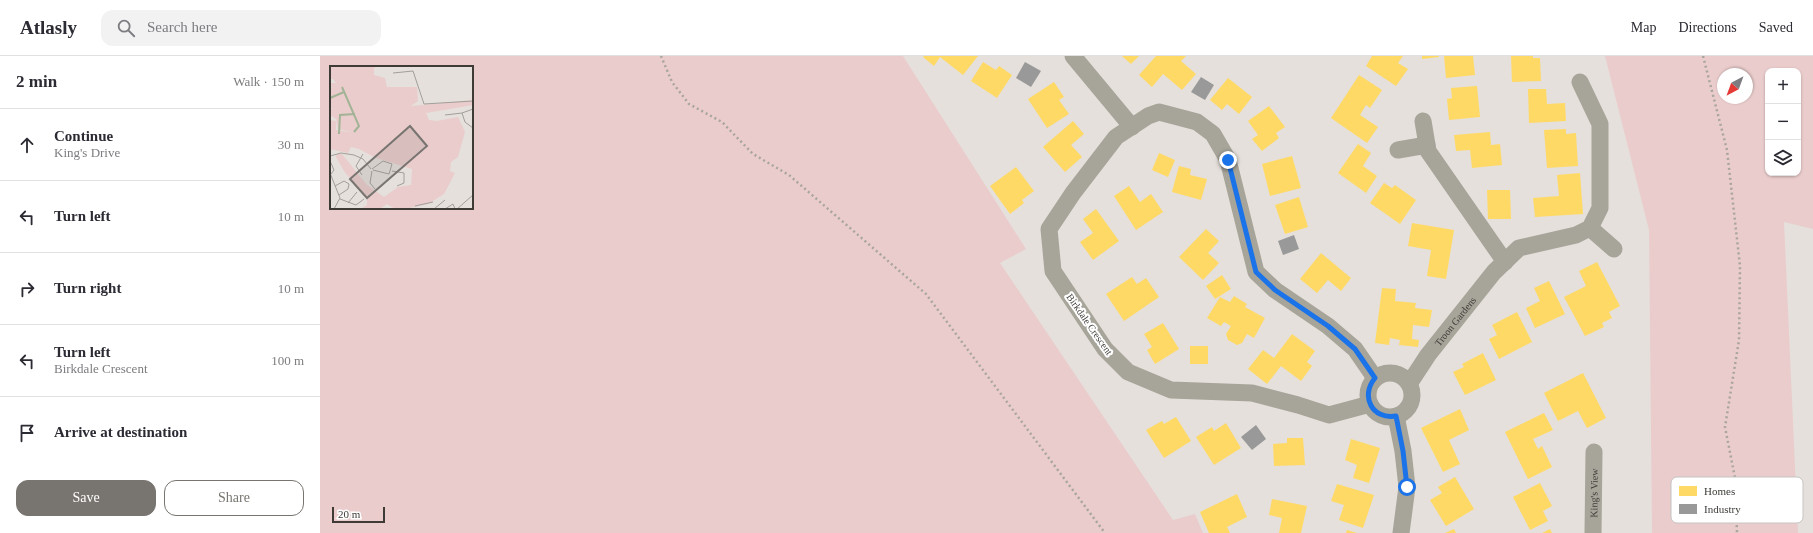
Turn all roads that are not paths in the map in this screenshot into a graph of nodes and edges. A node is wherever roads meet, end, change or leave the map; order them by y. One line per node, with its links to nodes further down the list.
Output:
1 (1073, 56): 4 (street)
2 (1580, 82): 7 (street)
3 (1423, 121): 5 (street)
4 (1132, 127): 10 (street, Birkdale Crescent); 12 (street, Birkdale Crescent)
5 (1427, 145): 6 (street); 9 (street)
6 (1398, 150)
7 (1590, 228): 8 (street); 9 (street, Troon Gardens)
8 (1614, 249)
9 (1505, 262): 11 (street, Troon Gardens)
10 (1375, 378): 11 (street); 12 (street)
11 (1409, 384): 13 (street)
12 (1370, 404): 13 (street)
13 (1396, 416): 15 (street)
14 (1594, 452): 16 (street, King's View)
15 (1401, 533)
16 (1593, 533)

